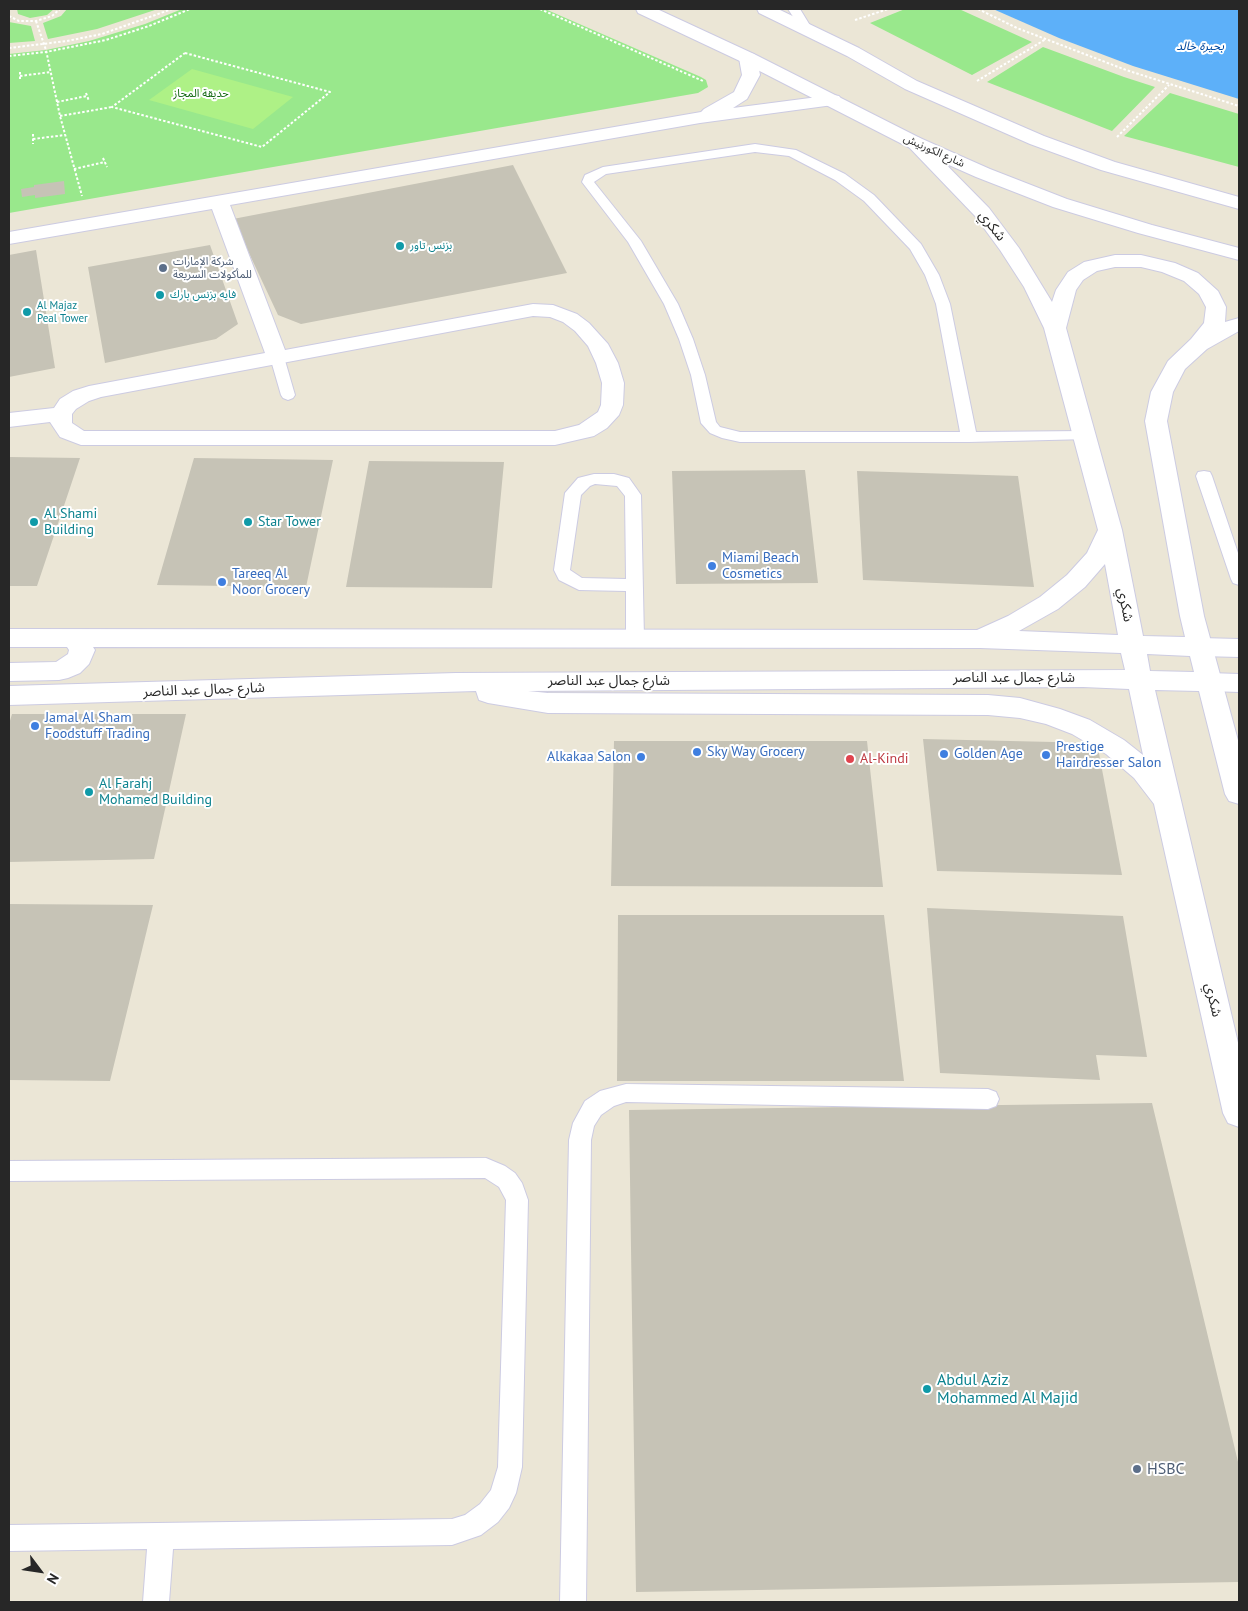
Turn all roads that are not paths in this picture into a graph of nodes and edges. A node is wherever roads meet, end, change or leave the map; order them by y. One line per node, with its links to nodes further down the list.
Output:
1 (644, 9): 5 (street, شارع الكورنيش)
2 (765, 9): 4 (street)
3 (794, 9): 4 (lane)
4 (805, 27): 10 (street)
5 (748, 58): 6 (street, شارع الكورنيش); 7 (street)
6 (832, 100): 7 (street); 8 (street, شارع الكورنيش)
7 (700, 118): 9 (street)
8 (913, 142): 12 (street, شارع الكورنيش); 14 (street, شكري)
9 (219, 201): 11 (street); 16 (street)
10 (1239, 203)
11 (9, 238)
12 (1239, 254)
13 (1239, 324): 15 (street)
14 (1055, 328): 15 (street); 20 (street, شكري)
15 (1199, 344): 31 (street)
16 (277, 357): 17 (lane); 18 (street); 18 (street)
17 (288, 395)
18 (61, 414): 19 (street)
19 (9, 420)
20 (1084, 436): 21 (lane); 23 (street, شكري)
21 (969, 437): 21 (lane)
22 (1204, 476): 24 (lane)
23 (1110, 530): 29 (street); 30 (street, شكري)
24 (1239, 579)
25 (634, 585): 25 (lane); 28 (lane)
26 (9, 638): 27 (street)
27 (69, 638): 28 (street); 33 (street)
28 (635, 639): 29 (street)
29 (980, 639): 30 (street)
30 (1133, 644): 31 (street); 34 (street, شكري)
31 (1200, 647): 32 (street); 36 (street)
32 (1239, 648)
33 (9, 672)
34 (1139, 678): 35 (street, شارع جمال عبد الناصر); 36 (street, شارع جمال عبد الناصر); 40 (street, شكري)
35 (456, 682): 38 (street, شارع جمال عبد الناصر); 40 (street)
36 (1209, 682): 37 (street, شارع جمال عبد الناصر); 39 (street)
37 (1239, 683)
38 (9, 696)
39 (1239, 794)
40 (1166, 800): 42 (street, شكري)
41 (988, 1099): 47 (lane)
42 (1239, 1113)
43 (9, 1171): 44 (lane)
44 (161, 1536): 45 (lane); 46 (lane)
45 (9, 1538)
46 (156, 1602)
47 (573, 1602)

